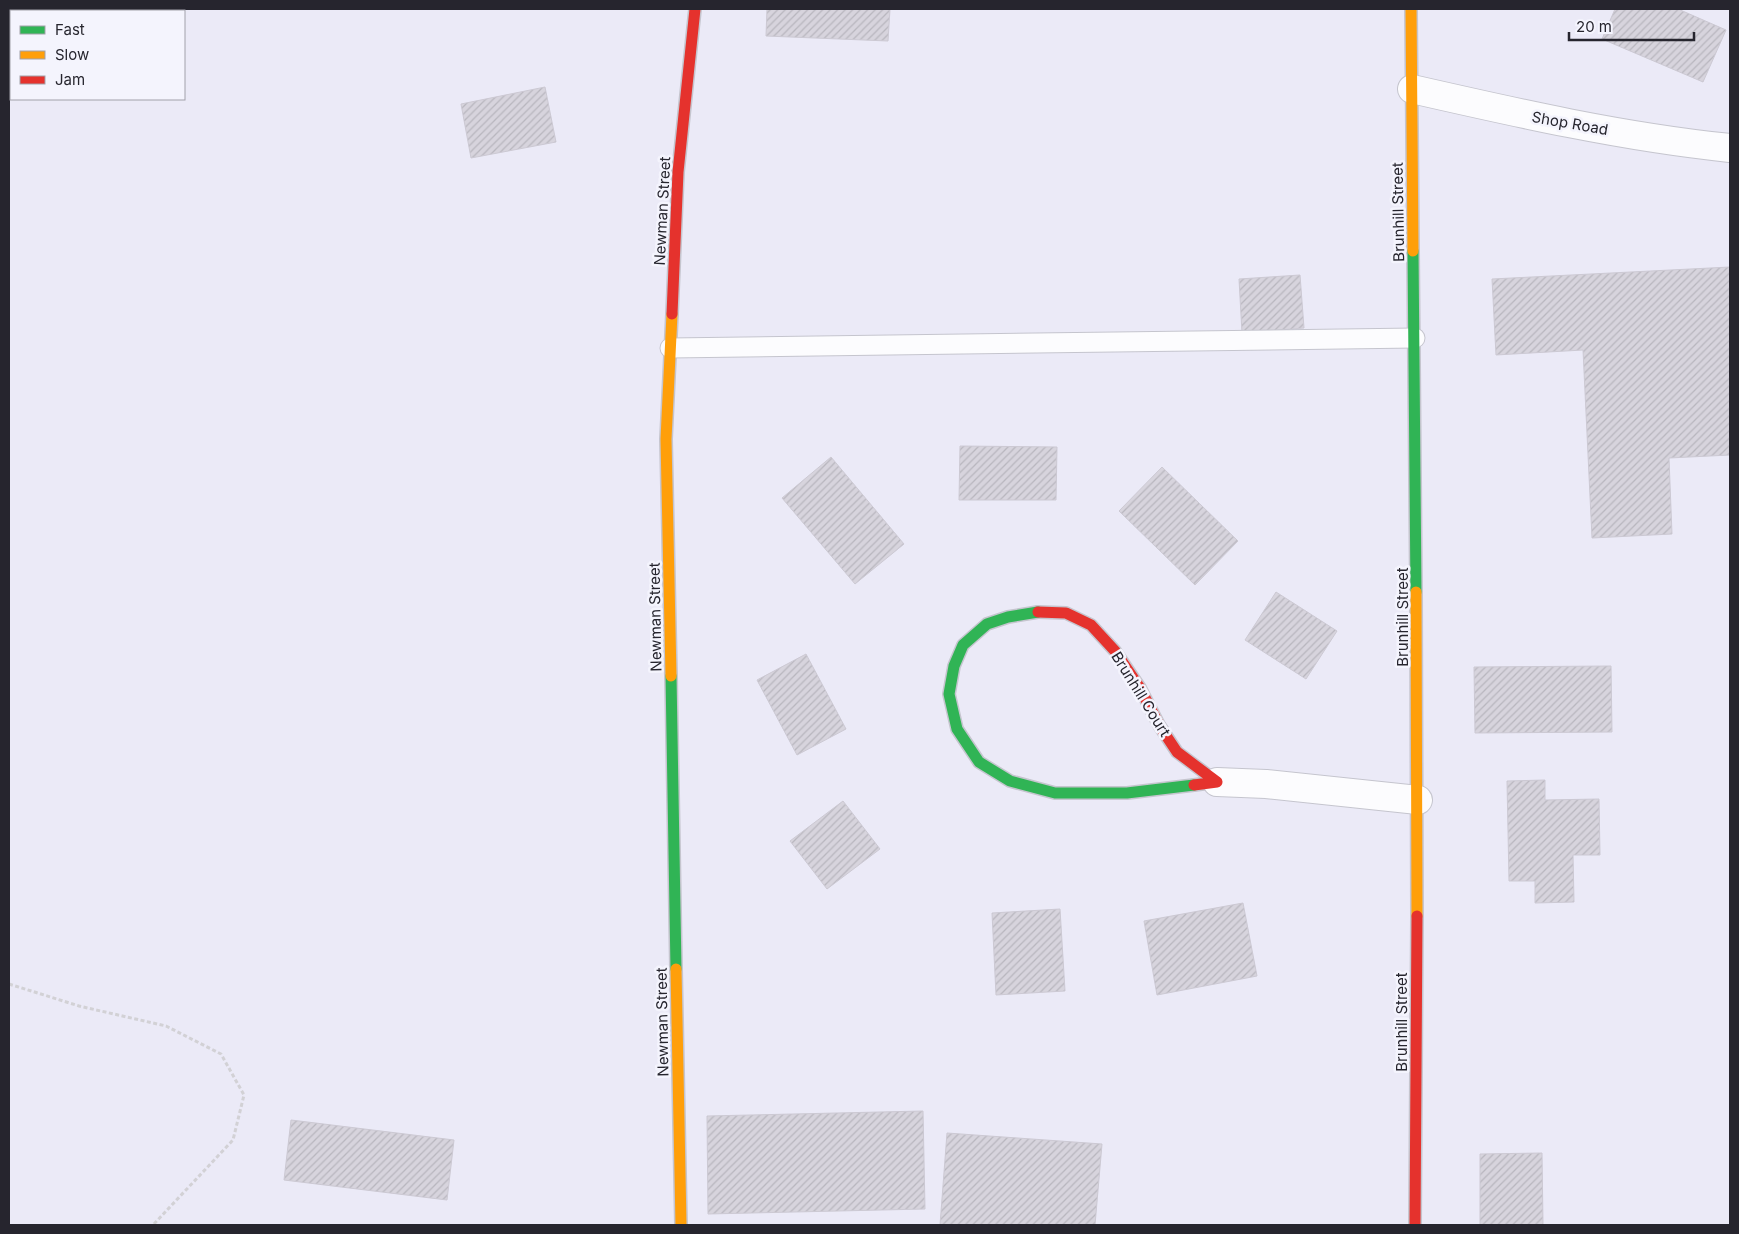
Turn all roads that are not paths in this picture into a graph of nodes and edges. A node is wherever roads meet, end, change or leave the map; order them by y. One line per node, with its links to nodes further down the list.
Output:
1 (695, 9): 6 (street, Newman Street)
2 (1411, 9): 3 (street, Brunhill Street)
3 (1412, 89): 4 (street, Shop Road); 5 (street, Brunhill Street)
4 (1730, 148)
5 (1414, 338): 6 (lane); 8 (street, Brunhill Street)
6 (670, 348): 9 (street, Newman Street)
7 (1217, 782): 7 (street, Brunhill Court); 8 (street, Brunhill Court)
8 (1418, 800): 10 (street, Brunhill Street)
9 (681, 1225)
10 (1415, 1225)

